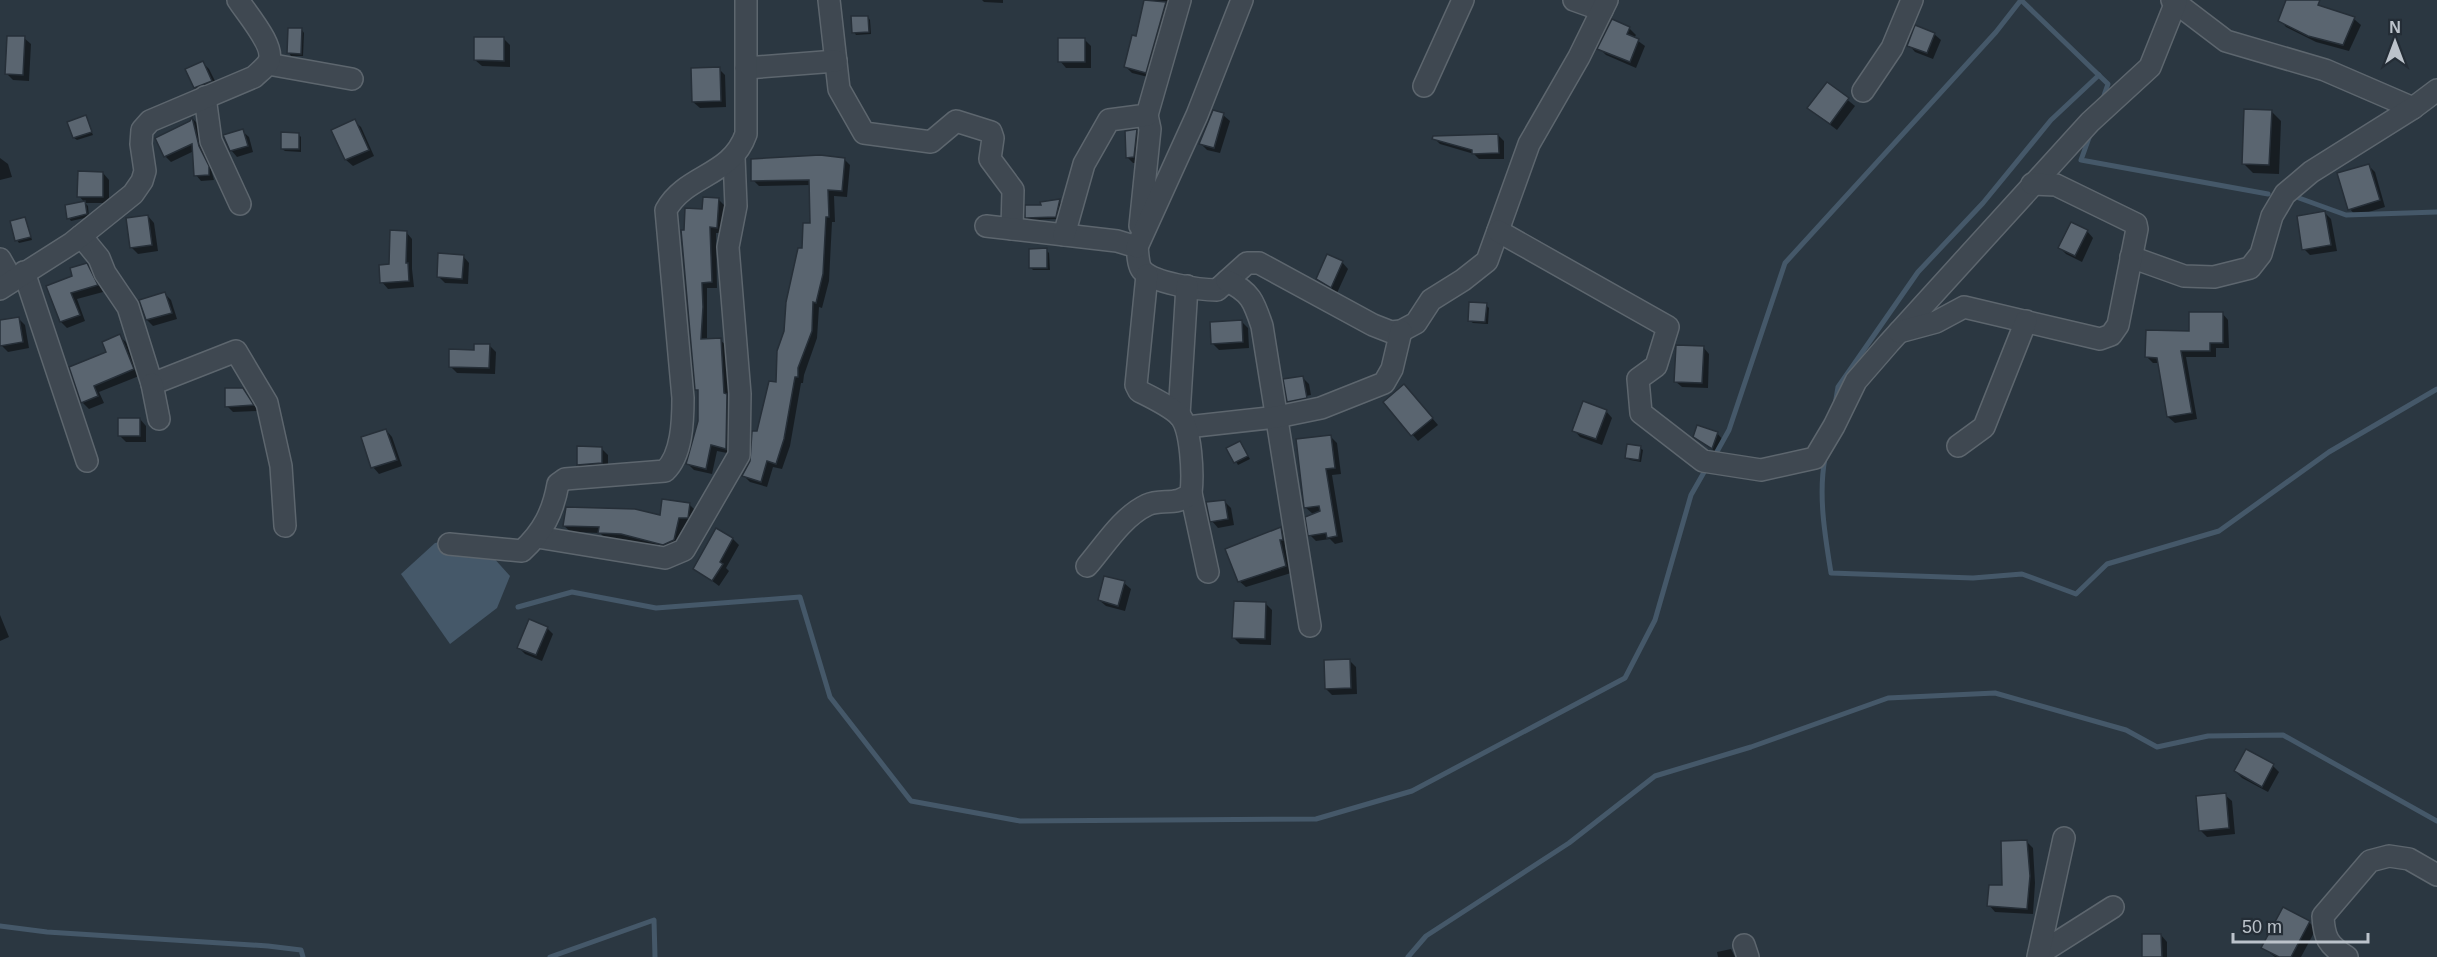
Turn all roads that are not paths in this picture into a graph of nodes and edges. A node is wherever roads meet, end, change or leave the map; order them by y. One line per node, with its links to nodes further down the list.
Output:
1 (238, 0): 12 (street)
2 (746, 0): 13 (street)
3 (829, 0): 11 (street)
4 (1180, 0): 20 (street)
5 (1242, 0): 29 (street)
6 (1463, 0): 15 (street)
7 (1574, 0): 10 (street)
8 (1912, 0): 17 (street)
9 (2174, 1): 19 (street); 22 (street)
10 (1604, 5): 26 (street)
11 (836, 61): 13 (street); 25 (street)
12 (267, 64): 14 (street); 18 (street)
13 (746, 68): 21 (street)
14 (352, 79)
15 (1424, 86)
16 (2437, 90): 19 (street)
17 (1863, 91)
18 (205, 97): 23 (street); 27 (street)
19 (2413, 108): 30 (street)
20 (1148, 115): 28 (street); 29 (street)
21 (734, 157): 47 (street); 47 (street)
22 (2032, 184): 30 (street); 38 (street)
23 (240, 204)
24 (986, 226): 25 (street)
25 (1012, 229): 28 (street)
26 (1498, 231): 37 (street); 38 (street)
27 (81, 236): 33 (street); 39 (street)
28 (1064, 236): 29 (street)
29 (1137, 247): 32 (street)
30 (2131, 257): 36 (street)
31 (0, 259): 33 (street)
32 (1148, 275): 35 (street); 42 (street)
33 (12, 280): 44 (street)
34 (1227, 281): 35 (street); 37 (street); 40 (street)
35 (1187, 286): 42 (street)
36 (2026, 321): 38 (street); 43 (street)
37 (1401, 331): 40 (street)
38 (1899, 332)
39 (152, 384): 41 (street); 46 (street)
40 (1277, 417): 42 (street); 51 (street)
41 (159, 419)
42 (1183, 421): 45 (street)
43 (1958, 446)
44 (87, 461)
45 (1191, 493): 49 (street); 50 (street)
46 (285, 526)
47 (537, 537): 48 (street)
48 (449, 544)
49 (1087, 566)
50 (1208, 572)
51 (1310, 626)
52 (2064, 838): 55 (street)
53 (2437, 875): 56 (street)
54 (2113, 907): 55 (street)
55 (2038, 955)
56 (2347, 957)

